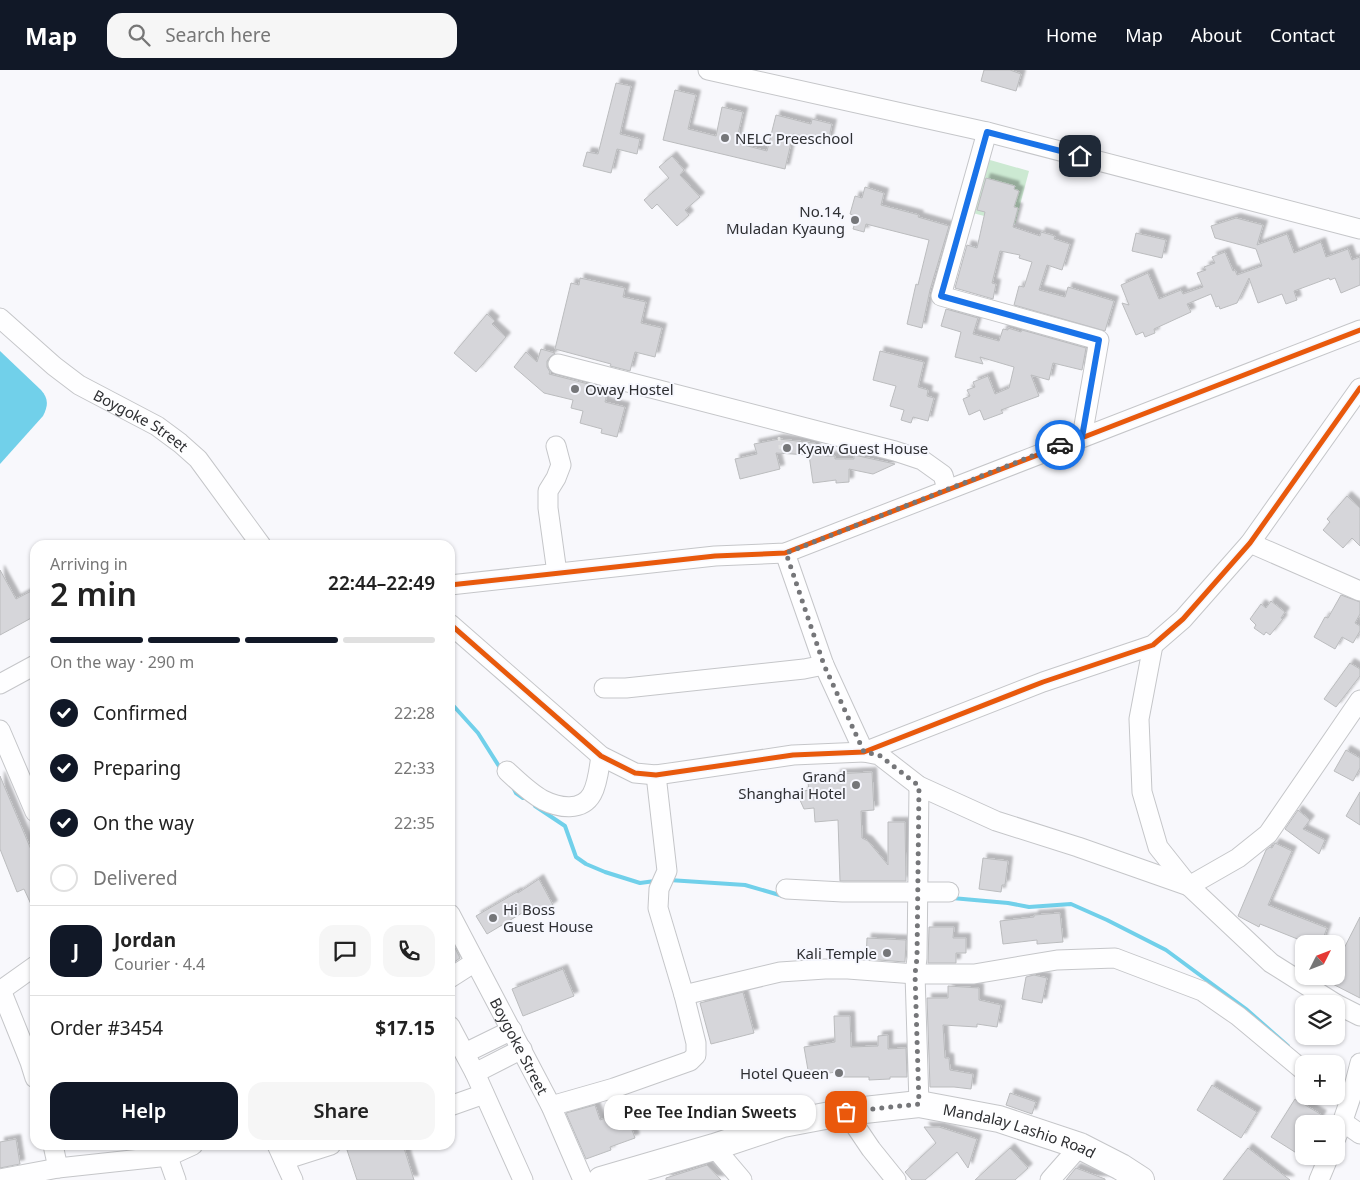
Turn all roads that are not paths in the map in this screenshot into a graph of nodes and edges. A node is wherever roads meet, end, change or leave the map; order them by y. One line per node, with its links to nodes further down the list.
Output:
1 (708, 70): 2 (street)
2 (987, 132): 3 (street); 8 (street)
3 (1360, 229)
4 (0, 318): 11 (street, Boygoke Street)
5 (1360, 330): 8 (street)
6 (558, 364): 10 (street)
7 (1360, 388): 12 (street)
8 (1082, 437): 10 (street)
9 (556, 446): 14 (street)
10 (947, 489): 13 (street)
11 (257, 540)
12 (1250, 543): 16 (street); 18 (street)
13 (786, 553): 14 (street); 19 (street)
14 (557, 573): 15 (street)
15 (455, 584)
16 (1360, 591)
17 (455, 628): 26 (street)
18 (1154, 645): 25 (street); 31 (street)
19 (824, 665): 22 (street); 25 (street)
20 (30, 668): 21 (street)
21 (0, 684)
22 (604, 688)
23 (1360, 700): 31 (street)
24 (0, 730): 30 (street)
25 (864, 752): 28 (street); 29 (street)
26 (602, 756): 27 (street); 28 (street)
27 (507, 771)
28 (656, 775): 41 (street)
29 (919, 786): 31 (street); 33 (street)
30 (30, 800)
31 (1189, 886): 42 (street)
32 (786, 889): 33 (street)
33 (918, 892): 34 (street); 38 (street)
34 (949, 892)
35 (455, 924): 36 (street, Boygoke Street)
36 (475, 962): 39 (street); 45 (street, Boygoke Street)
37 (30, 970): 40 (street)
38 (915, 974): 41 (street); 51 (street); 55 (street)
39 (455, 975)
40 (1, 990): 49 (street)
41 (684, 995): 56 (street)
42 (1322, 995)
43 (1345, 1008): 44 (street)
44 (1360, 1016)
45 (512, 1030): 47 (street, Boygoke Street); 48 (street)
46 (455, 1035): 48 (street)
47 (522, 1049): 52 (street); 56 (street, Boygoke Street)
48 (465, 1053): 52 (street)
49 (30, 1062)
50 (1360, 1063): 57 (street)
51 (1295, 1064)
52 (475, 1073): 53 (street)
53 (484, 1094): 54 (street); 71 (street)
54 (455, 1104)
55 (919, 1104): 58 (highway, Mandalay Lashio Road); 60 (highway, Mandalay Lashio Road)
56 (551, 1106): 72 (street, Boygoke Street)
57 (1344, 1109): 59 (street)
58 (846, 1112): 61 (highway, Mandalay Lashio Road); 75 (street)
59 (1360, 1134)
60 (1080, 1146): 76 (street); 77 (highway, Mandalay Lashio Road)
61 (714, 1147): 73 (highway, Mandalay Lashio Road); 74 (street)
62 (56, 1150): 67 (street)
63 (300, 1150): 65 (street)
64 (166, 1151): 67 (street); 69 (street)
65 (281, 1153): 70 (street)
66 (1325, 1165): 78 (street)
67 (68, 1172): 68 (street)
68 (0, 1179)
69 (176, 1180)
70 (293, 1180)
71 (523, 1180)
72 (583, 1180)
73 (601, 1180)
74 (742, 1180)
75 (896, 1180)
76 (1050, 1180)
77 (1141, 1180)
78 (1319, 1180)

